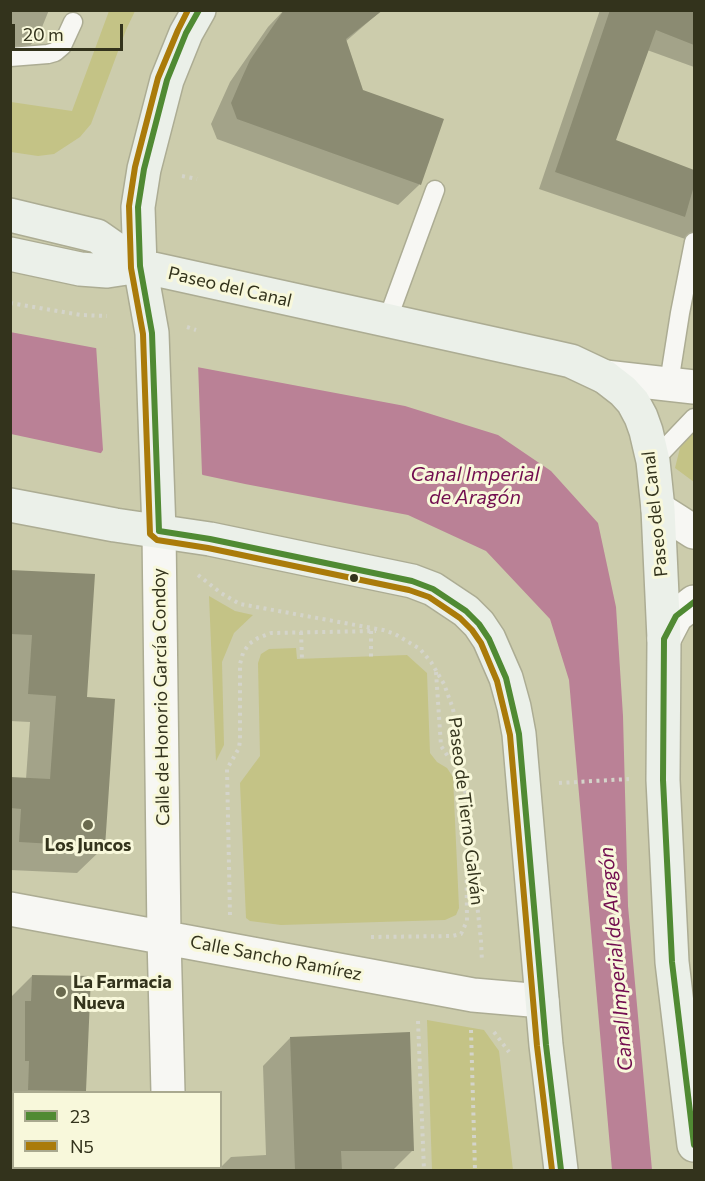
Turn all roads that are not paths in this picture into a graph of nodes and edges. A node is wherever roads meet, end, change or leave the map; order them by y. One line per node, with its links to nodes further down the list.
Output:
1 (199, 10): 8 (main road, Calle de Honorio García Condoy)
2 (73, 22): 3 (lane)
3 (10, 57)
4 (435, 190): 9 (lane)
5 (10, 215): 8 (main road, Paseo del Canal)
6 (694, 242): 11 (lane)
7 (10, 254): 8 (main road, Paseo del Canal)
8 (140, 266): 9 (main road, Paseo del Canal); 16 (main road, Calle de Honorio García Condoy)
9 (387, 321): 10 (main road, Paseo del Canal)
10 (605, 376): 11 (street); 13 (main road, Paseo del Canal)
11 (682, 385)
12 (694, 418): 13 (lane)
13 (652, 461): 15 (main road, Paseo del Canal)
14 (10, 505): 16 (main road)
15 (658, 509): 17 (street); 19 (main road, Paseo del Canal)
16 (159, 531): 21 (street, Calle de Honorio García Condoy); 22 (main road)
17 (694, 532)
18 (694, 602): 19 (street)
19 (664, 639): 24 (main road, Paseo del Canal)
20 (10, 909): 21 (street, Calle Sancho Ramírez)
21 (164, 938): 22 (street, Calle Sancho Ramírez); 23 (street, Calle de Honorio García Condoy)
22 (542, 1001): 25 (main road)
23 (168, 1091)
24 (694, 1145)
25 (561, 1170)

